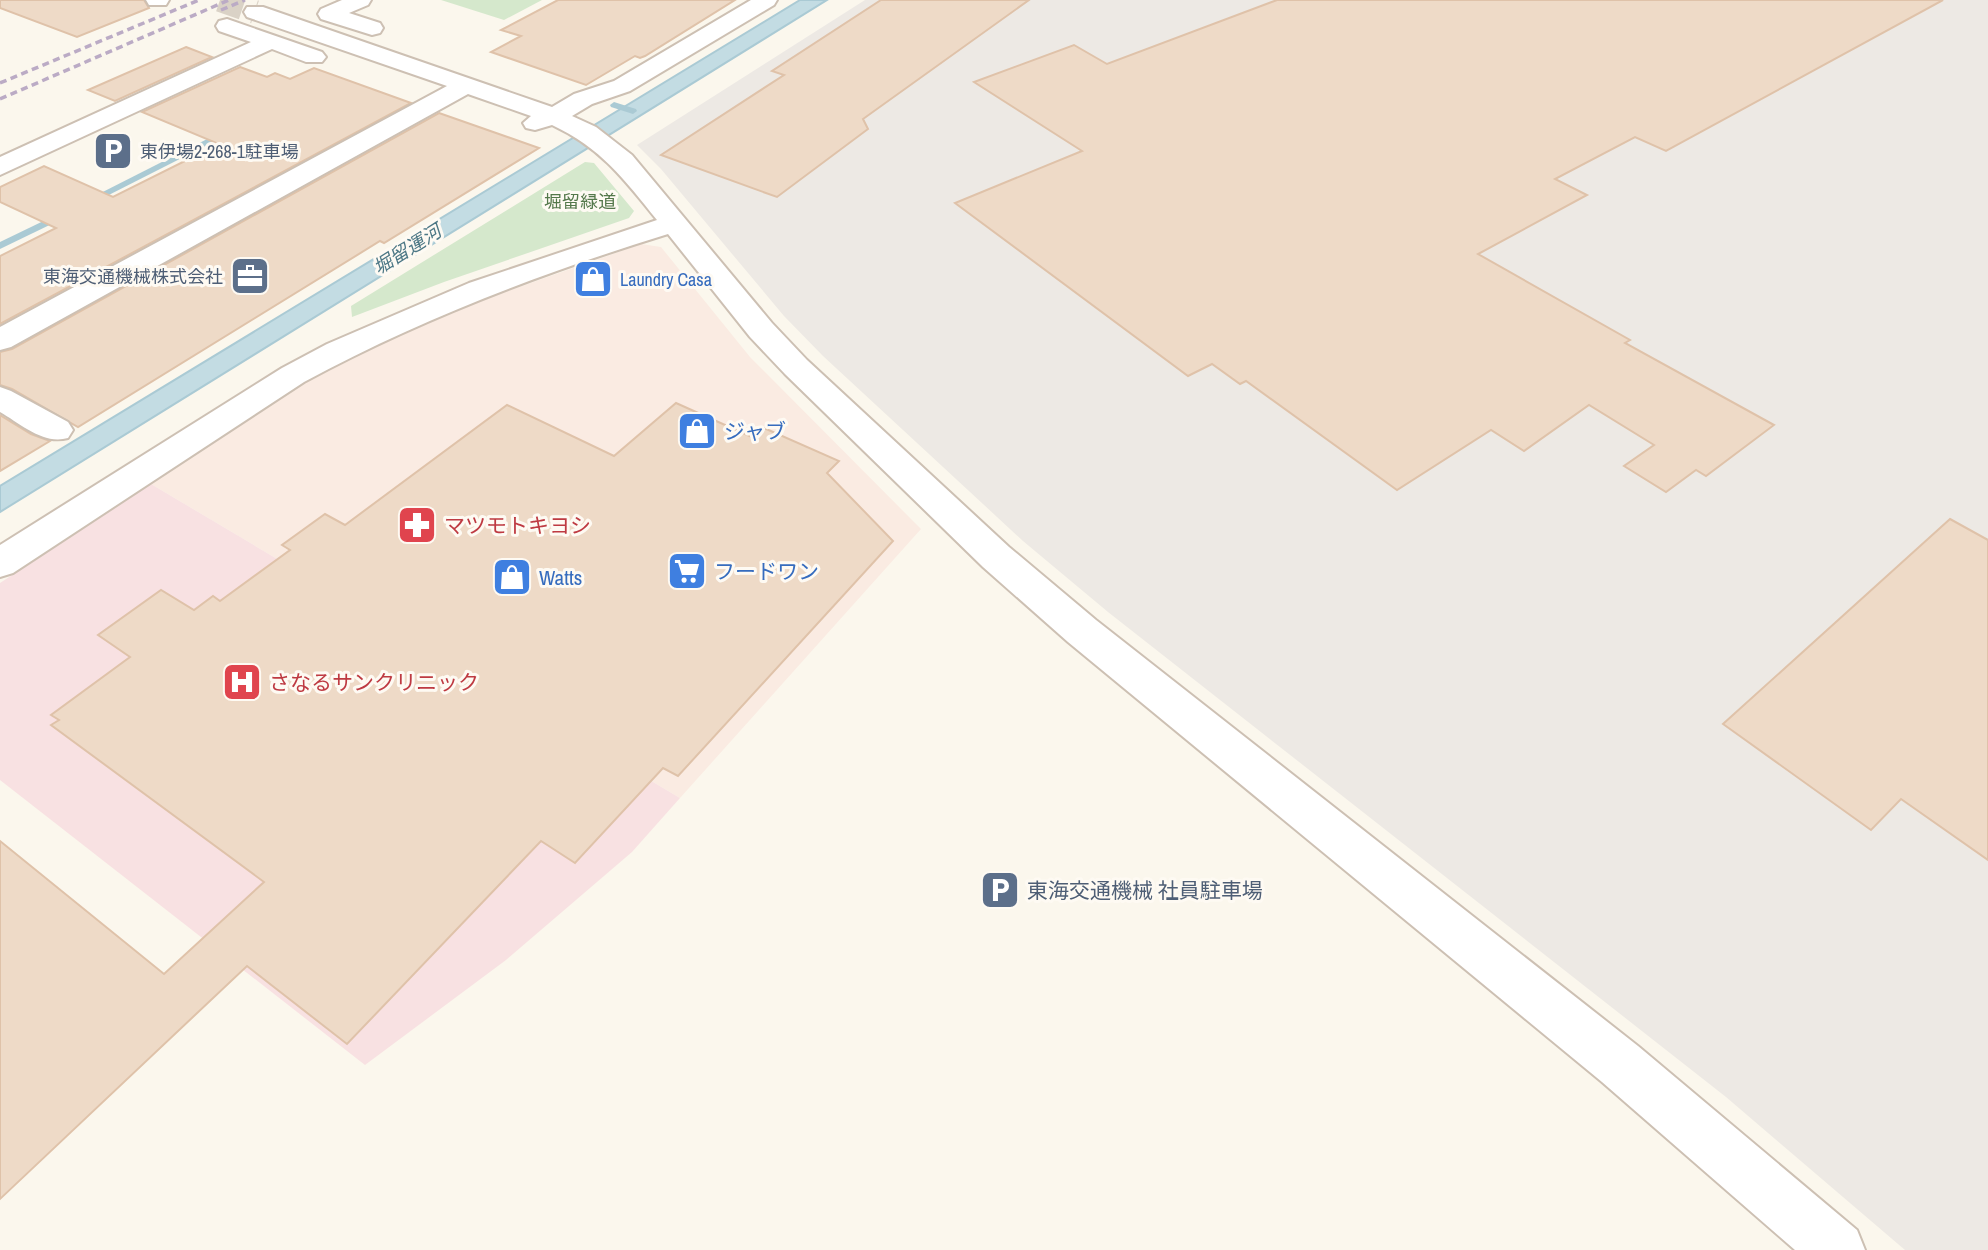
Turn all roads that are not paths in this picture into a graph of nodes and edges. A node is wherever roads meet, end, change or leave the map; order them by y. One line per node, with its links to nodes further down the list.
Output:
1 (360, 0): 5 (street)
2 (766, 0): 11 (street)
3 (255, 12): 8 (street)
4 (227, 26): 6 (street)
5 (393, 35)
6 (271, 41): 7 (street); 14 (street)
7 (333, 64)
8 (467, 85): 12 (street); 13 (street)
9 (407, 90): 12 (street)
10 (558, 90): 11 (street)
11 (583, 99): 13 (street)
12 (440, 100): 13 (street); 16 (street)
13 (554, 116): 15 (street)
14 (0, 167)
15 (675, 223): 19 (street); 20 (street)
16 (0, 340)
17 (0, 398): 18 (street)
18 (57, 430)
19 (0, 563)
20 (1837, 1250)

